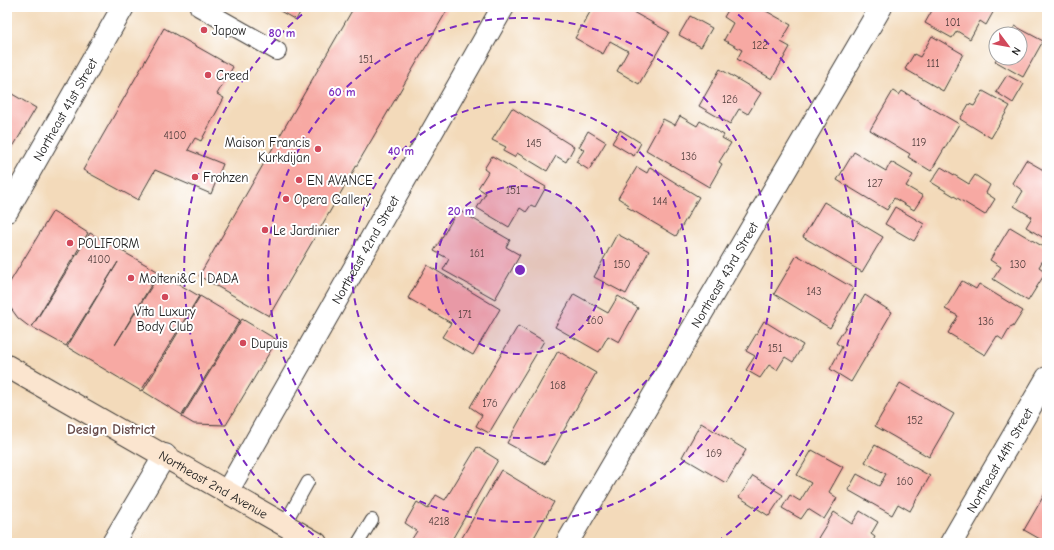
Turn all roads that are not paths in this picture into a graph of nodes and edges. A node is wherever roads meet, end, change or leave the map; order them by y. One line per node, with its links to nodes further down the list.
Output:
1 (123, 7): 6 (street, Northeast 41st Street)
2 (200, 7): 5 (street)
3 (503, 7): 11 (street, Northeast 42nd Street)
4 (882, 7): 17 (street, Northeast 43rd Street)
5 (276, 51)
6 (7, 211)
7 (7, 366): 9 (main road, Northeast 2nd Avenue)
8 (1047, 378): 18 (street, Northeast 44th Street)
9 (165, 455): 11 (main road, Northeast 2nd Avenue); 14 (street)
10 (308, 482): 13 (lane)
11 (227, 492): 13 (main road, Northeast 2nd Avenue)
12 (372, 520): 16 (lane)
13 (284, 525): 15 (main road, Northeast 2nd Avenue)
14 (113, 543)
15 (316, 543)
16 (358, 543)
17 (567, 543)
18 (951, 543)

